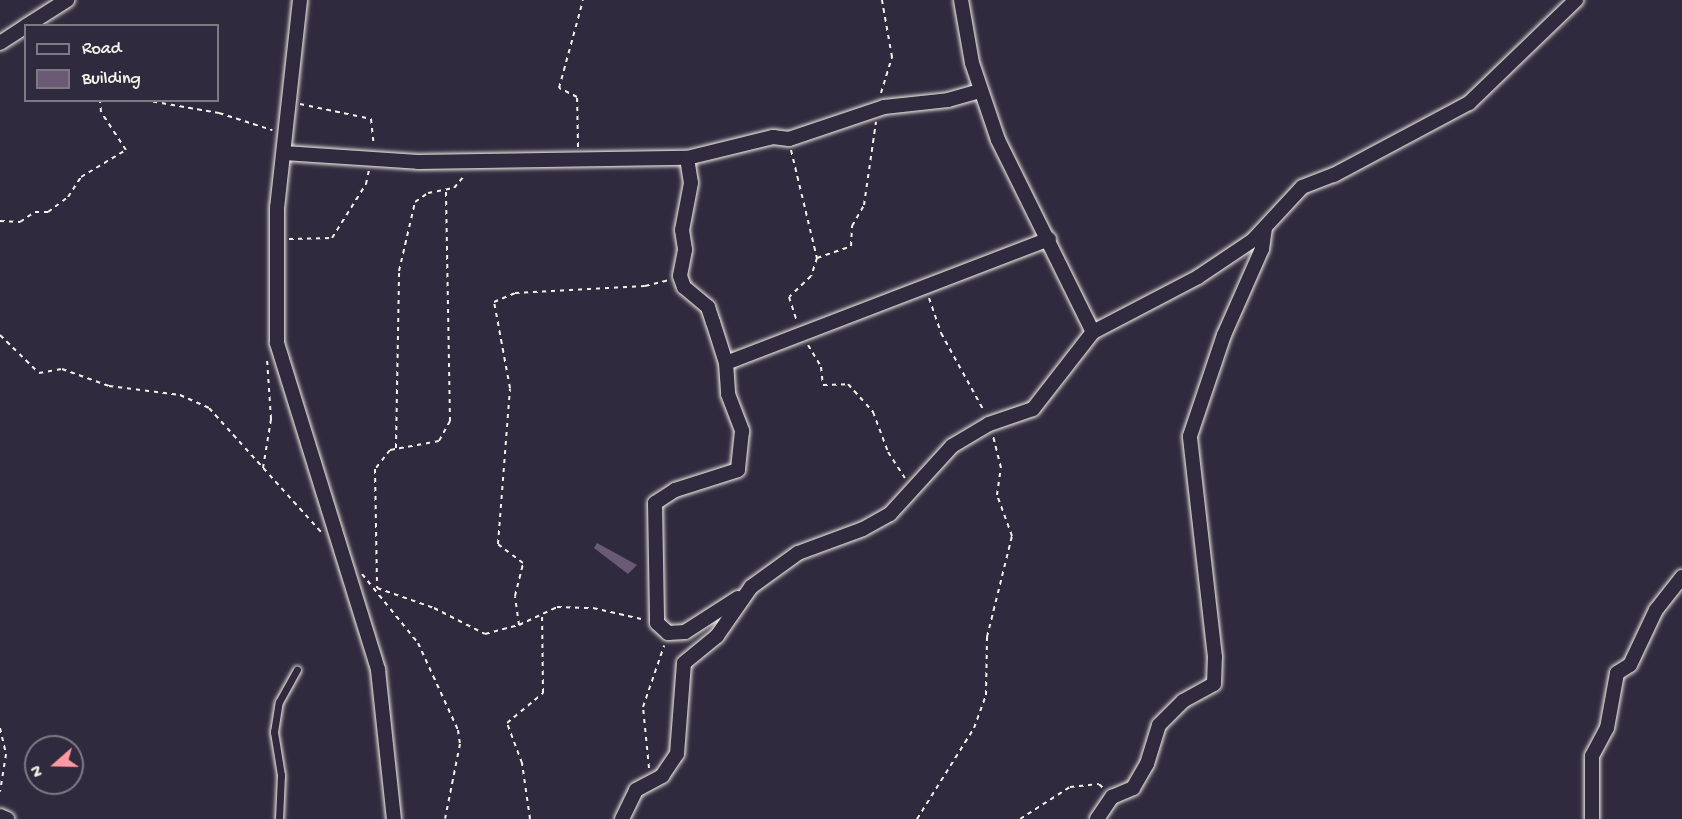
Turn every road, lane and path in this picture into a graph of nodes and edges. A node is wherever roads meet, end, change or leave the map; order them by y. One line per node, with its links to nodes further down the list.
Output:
1 (67, 0): 7 (street)
2 (300, 0): 14 (street)
3 (583, 0): 22 (path)
4 (882, 0): 15 (path)
5 (961, 0): 11 (street)
6 (1576, 0): 25 (street)
7 (47, 5): 8 (street)
8 (28, 24)
9 (24, 27): 10 (street)
10 (0, 43)
11 (980, 91): 15 (street); 26 (street)
12 (100, 102): 24 (path)
13 (156, 102): 16 (path)
14 (292, 104): 16 (street); 19 (path)
15 (876, 109): 17 (street); 28 (path)
16 (286, 135): 18 (street)
17 (789, 139): 20 (street); 28 (path)
18 (284, 153): 19 (street); 27 (street)
19 (377, 156): 21 (street); 27 (path)
20 (687, 158): 22 (street); 29 (street)
21 (471, 160): 22 (street); 23 (path)
22 (578, 160)
23 (446, 192): 37 (path); 37 (path)
24 (0, 221)
25 (1265, 228): 31 (street); 53 (street)
26 (1049, 239): 30 (street); 31 (street)
27 (278, 243): 41 (street)
28 (817, 258): 32 (path)
29 (680, 276): 35 (street); 47 (path)
30 (928, 285): 32 (street); 36 (path)
31 (1093, 332): 36 (street)
32 (801, 334): 35 (street); 39 (path)
33 (0, 335): 38 (path)
34 (268, 350): 38 (path)
35 (726, 363): 46 (street)
36 (989, 424): 39 (street); 61 (path)
37 (396, 448): 43 (path)
38 (263, 468): 40 (path)
39 (909, 489): 44 (street)
40 (323, 534)
41 (346, 559): 43 (path); 57 (street)
42 (1682, 577): 64 (street)
43 (377, 588): 47 (path); 58 (path)
44 (742, 595): 48 (street); 51 (street)
45 (542, 614): 46 (path); 47 (path); 59 (path)
46 (657, 623): 48 (street)
47 (519, 625)
48 (668, 633): 51 (path)
49 (297, 670): 56 (lane)
50 (0, 728): 52 (path)
51 (650, 783): 60 (street)
52 (0, 792)
53 (1112, 797): 62 (path); 63 (street)
54 (0, 816): 55 (street)
55 (7, 819)
56 (279, 819)
57 (394, 819)
58 (445, 819)
59 (530, 819)
60 (622, 819)
61 (917, 819)
62 (1020, 819)
63 (1097, 819)
64 (1592, 819)

